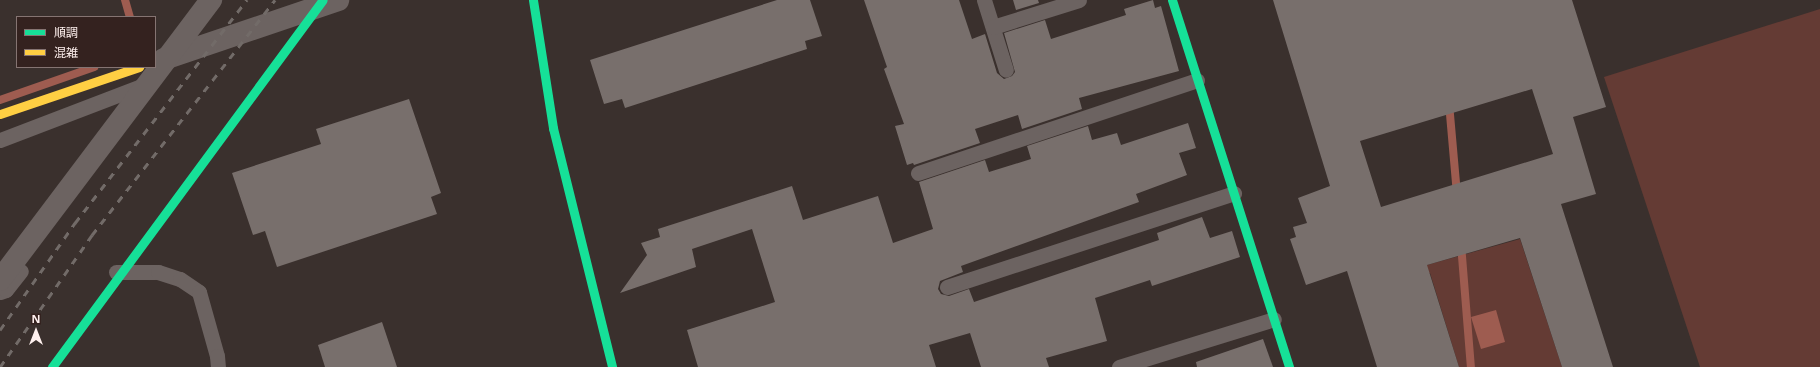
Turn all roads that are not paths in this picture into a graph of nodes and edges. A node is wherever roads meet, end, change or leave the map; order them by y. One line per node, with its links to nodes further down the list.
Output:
1 (211, 0): 9 (street)
2 (338, 0): 7 (street)
3 (533, 0): 26 (street)
4 (984, 0): 8 (lane)
5 (1079, 0): 8 (lane)
6 (1174, 1): 13 (street)
7 (320, 3): 9 (street); 24 (street)
8 (993, 27): 11 (lane)
9 (160, 60)
10 (151, 68): 12 (street)
11 (1006, 70)
12 (142, 76): 14 (street); 15 (lane); 19 (street)
13 (1197, 80): 16 (lane); 17 (street)
14 (0, 114)
15 (0, 140)
16 (918, 172)
17 (1234, 193): 20 (lane); 22 (street)
18 (32, 255): 21 (lane)
19 (0, 280)
20 (947, 287)
21 (0, 292)
22 (1274, 320): 27 (lane); 28 (street)
23 (65, 334): 25 (lane)
24 (52, 367)
25 (218, 367)
26 (612, 367)
27 (1119, 367)
28 (1289, 367)

